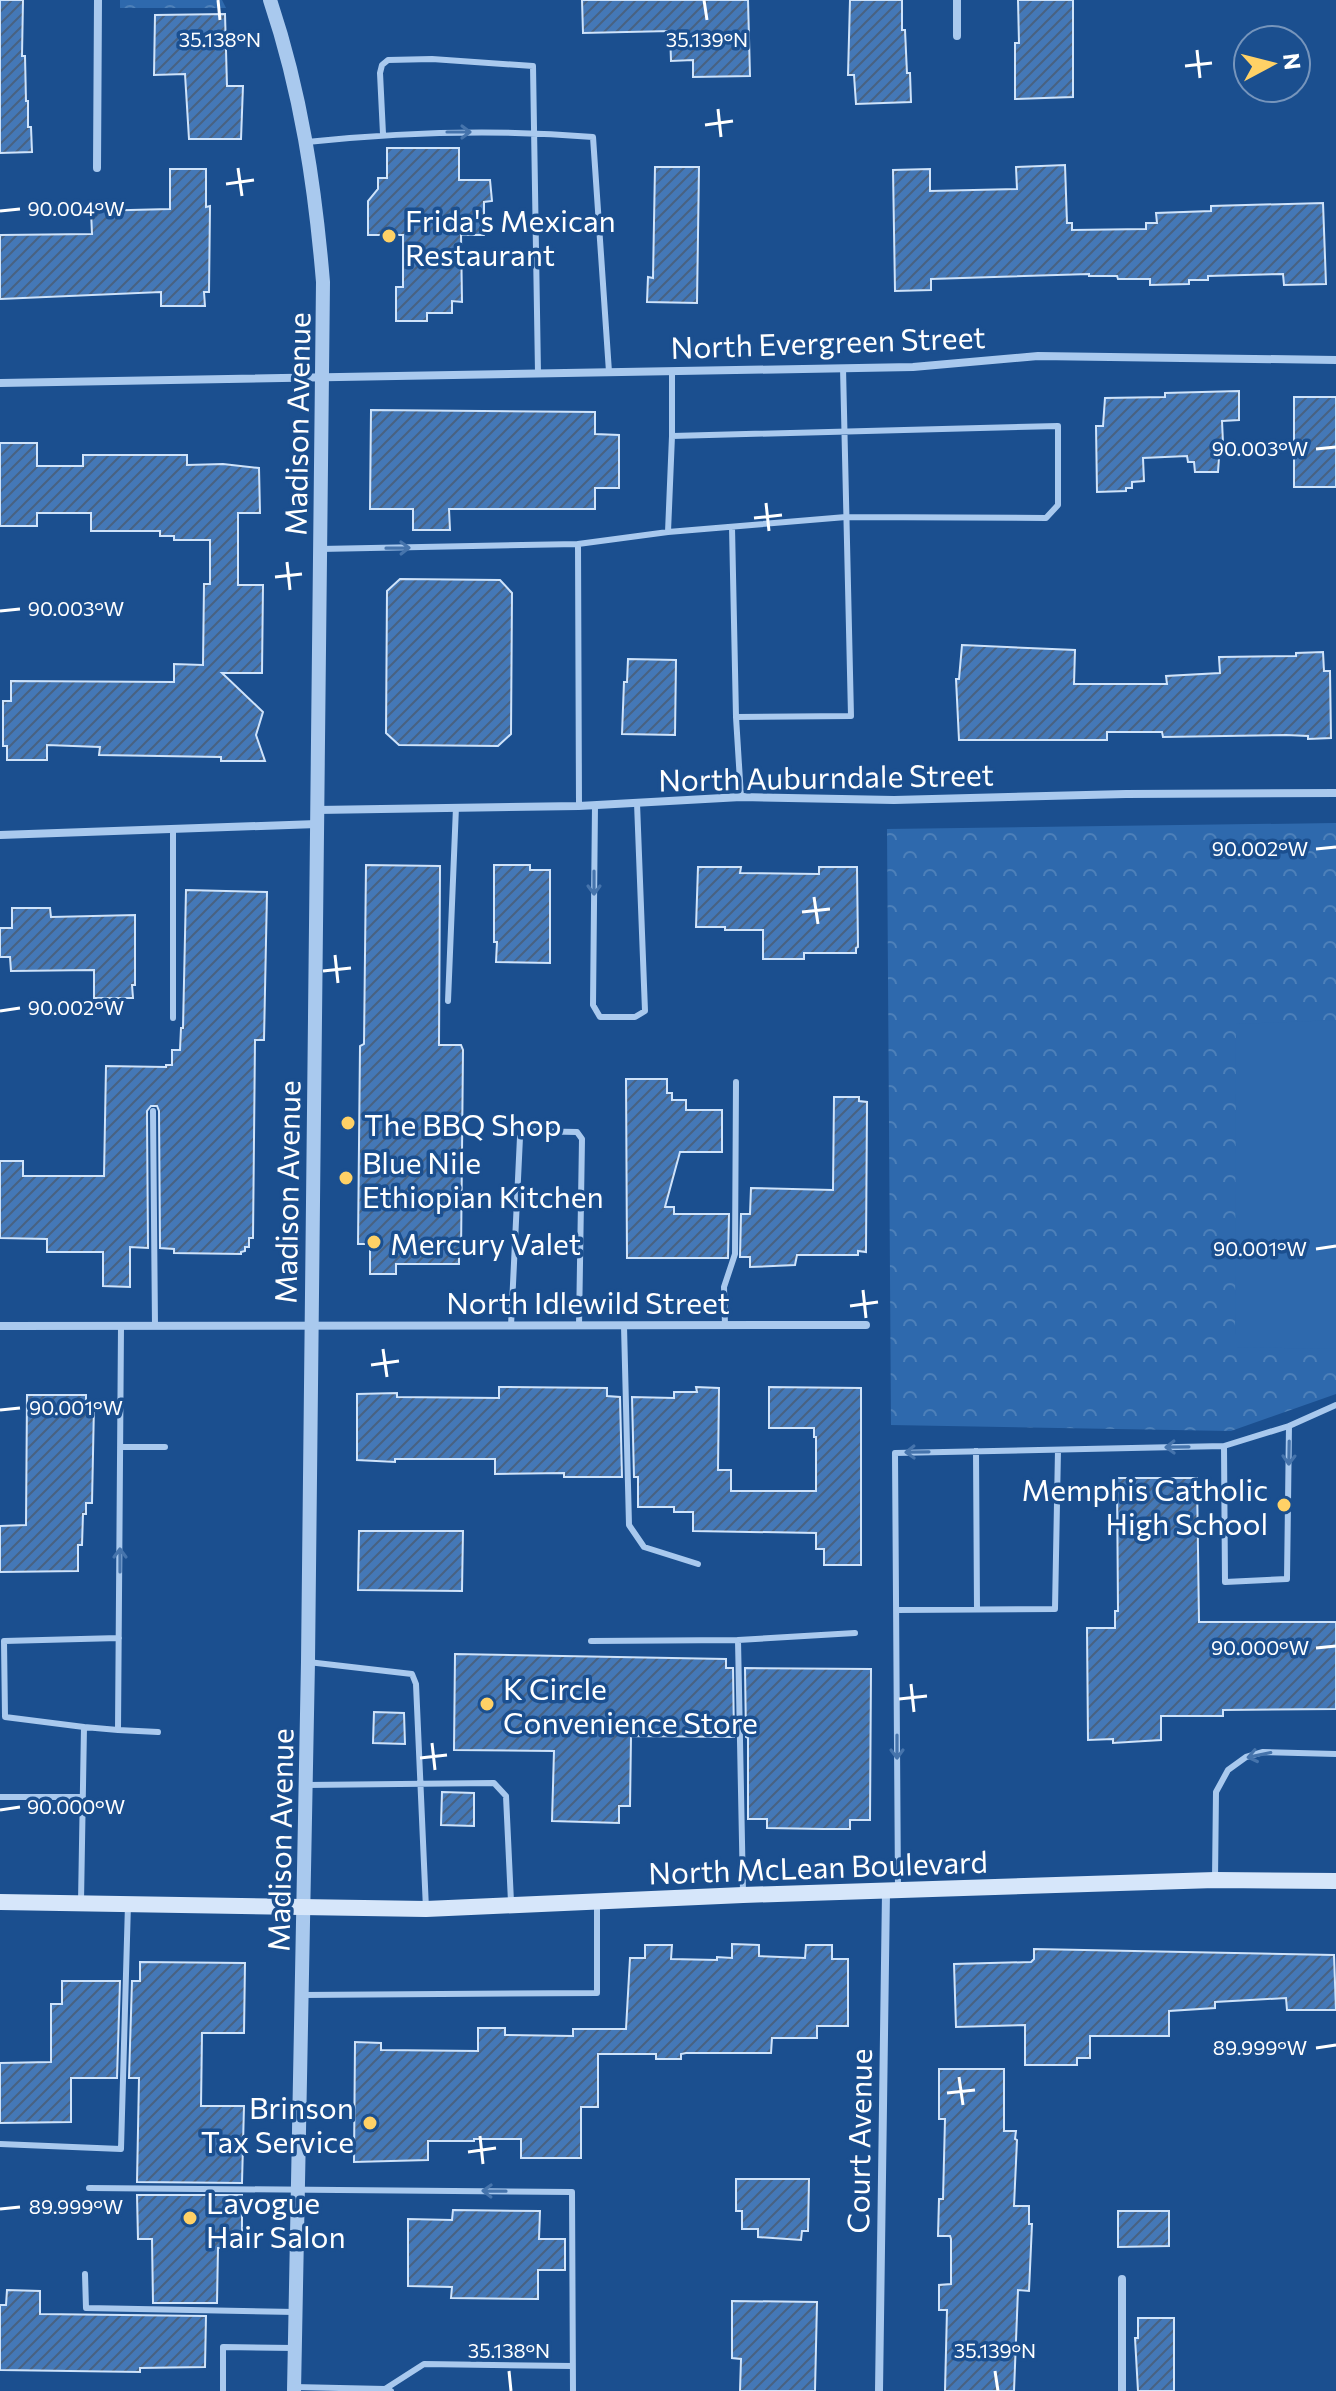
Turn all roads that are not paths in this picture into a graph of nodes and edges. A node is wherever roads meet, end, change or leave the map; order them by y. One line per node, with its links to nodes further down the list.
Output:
1 (98, 0): 8 (street)
2 (270, 0): 7 (street, Madison Avenue)
3 (957, 0): 4 (street)
4 (957, 36)
5 (535, 132): 6 (lane, one-way to 5); 6 (lane); 12 (lane); 13 (lane)
6 (383, 134): 7 (lane)
7 (307, 142): 14 (street, Madison Avenue)
8 (97, 168)
9 (1336, 360): 10 (street, North Evergreen Street)
10 (843, 368): 11 (street, North Evergreen Street); 16 (lane)
11 (672, 371): 12 (street, North Evergreen Street); 17 (lane)
12 (609, 372): 13 (street, North Evergreen Street)
13 (538, 373): 14 (street, North Evergreen Street)
14 (322, 377): 15 (street, North Evergreen Street); 22 (street, Madison Avenue)
15 (0, 383)
16 (844, 432): 17 (lane); 18 (lane); 18 (lane)
17 (672, 436): 20 (lane)
18 (846, 517): 19 (lane); 23 (lane)
19 (732, 527): 20 (lane); 23 (lane)
20 (668, 532): 21 (lane)
21 (578, 544): 22 (lane, one-way to 21); 28 (lane)
22 (320, 549): 30 (street, Madison Avenue)
23 (736, 717): 25 (lane)
24 (1336, 793): 25 (street, North Auburndale Street)
25 (741, 797): 26 (street, North Auburndale Street)
26 (637, 803): 27 (street, North Auburndale Street); 27 (lane, one-way to 26)
27 (595, 805): 28 (street, North Auburndale Street)
28 (579, 806): 29 (street, North Auburndale Street)
29 (456, 807): 30 (street, North Auburndale Street); 33 (lane)
30 (317, 817): 31 (street, North Auburndale Street); 37 (street, Madison Avenue)
31 (173, 829): 32 (street, North Auburndale Street); 34 (lane)
32 (0, 835)
33 (448, 1001)
34 (173, 1018)
35 (736, 1082): 45 (lane)
36 (153, 1111): 41 (lane)
37 (310, 1324): 41 (street, North Idlewild Street); 42 (street, North Idlewild Street); 60 (street, Madison Avenue)
38 (866, 1325): 45 (street, North Idlewild Street)
39 (0, 1326): 40 (street, North Idlewild Street)
40 (121, 1326): 41 (street, North Idlewild Street); 49 (lane)
41 (155, 1326)
42 (511, 1326): 43 (street, North Idlewild Street); 43 (lane)
43 (579, 1326): 44 (street, North Idlewild Street)
44 (624, 1326): 45 (street, North Idlewild Street); 53 (lane)
45 (725, 1326)
46 (1336, 1405): 47 (lane)
47 (1289, 1426): 48 (lane); 48 (lane, one-way to 48)
48 (1224, 1446): 51 (lane, one-way to 51)
49 (120, 1447): 50 (lane); 57 (lane, one-way to 49)
50 (165, 1447)
51 (1058, 1450): 52 (lane); 54 (lane)
52 (976, 1451): 54 (lane); 55 (lane, one-way to 55)
53 (698, 1564)
54 (977, 1609): 55 (lane)
55 (896, 1610): 71 (lane, one-way to 71)
56 (855, 1633): 58 (lane)
57 (119, 1638): 61 (lane); 62 (lane)
58 (738, 1640): 59 (lane); 72 (lane)
59 (591, 1641)
60 (308, 1662): 65 (lane); 66 (street, Madison Avenue)
61 (84, 1727): 62 (lane); 68 (lane)
62 (118, 1730): 63 (lane)
63 (158, 1732)
64 (1336, 1754): 69 (lane, one-way to 69)
65 (422, 1782): 66 (lane); 77 (lane); 79 (lane)
66 (306, 1785): 78 (street, Madison Avenue)
67 (0, 1797): 68 (lane)
68 (82, 1797): 75 (lane)
69 (1215, 1880): 70 (main road, North McLean Boulevard); 71 (main road, North McLean Boulevard)
70 (1336, 1881)
71 (892, 1891): 72 (main road, North McLean Boulevard); 93 (street, Court Avenue)
72 (743, 1895): 73 (main road, North McLean Boulevard)
73 (597, 1901): 77 (main road, North McLean Boulevard); 80 (lane)
74 (0, 1902): 75 (main road, North McLean Boulevard)
75 (81, 1904): 76 (main road, North McLean Boulevard)
76 (128, 1904): 78 (main road, North McLean Boulevard); 81 (lane)
77 (511, 1905): 79 (main road, North McLean Boulevard)
78 (302, 1907): 79 (main road, North McLean Boulevard); 80 (street, Madison Avenue)
79 (426, 1909)
80 (302, 1995): 83 (street, Madison Avenue)
81 (0, 2144)
82 (89, 2188): 83 (lane)
83 (298, 2189): 86 (street, Madison Avenue); 88 (lane, one-way to 83)
84 (85, 2274): 86 (lane)
85 (1122, 2279): 94 (street)
86 (295, 2312): 87 (street, Madison Avenue)
87 (294, 2348): 89 (street, Madison Avenue); 91 (lane)
88 (572, 2366): 90 (lane); 92 (lane)
89 (294, 2389): 90 (lane)
90 (388, 2390)
91 (223, 2391)
92 (573, 2391)
93 (879, 2391)
94 (1122, 2391)

